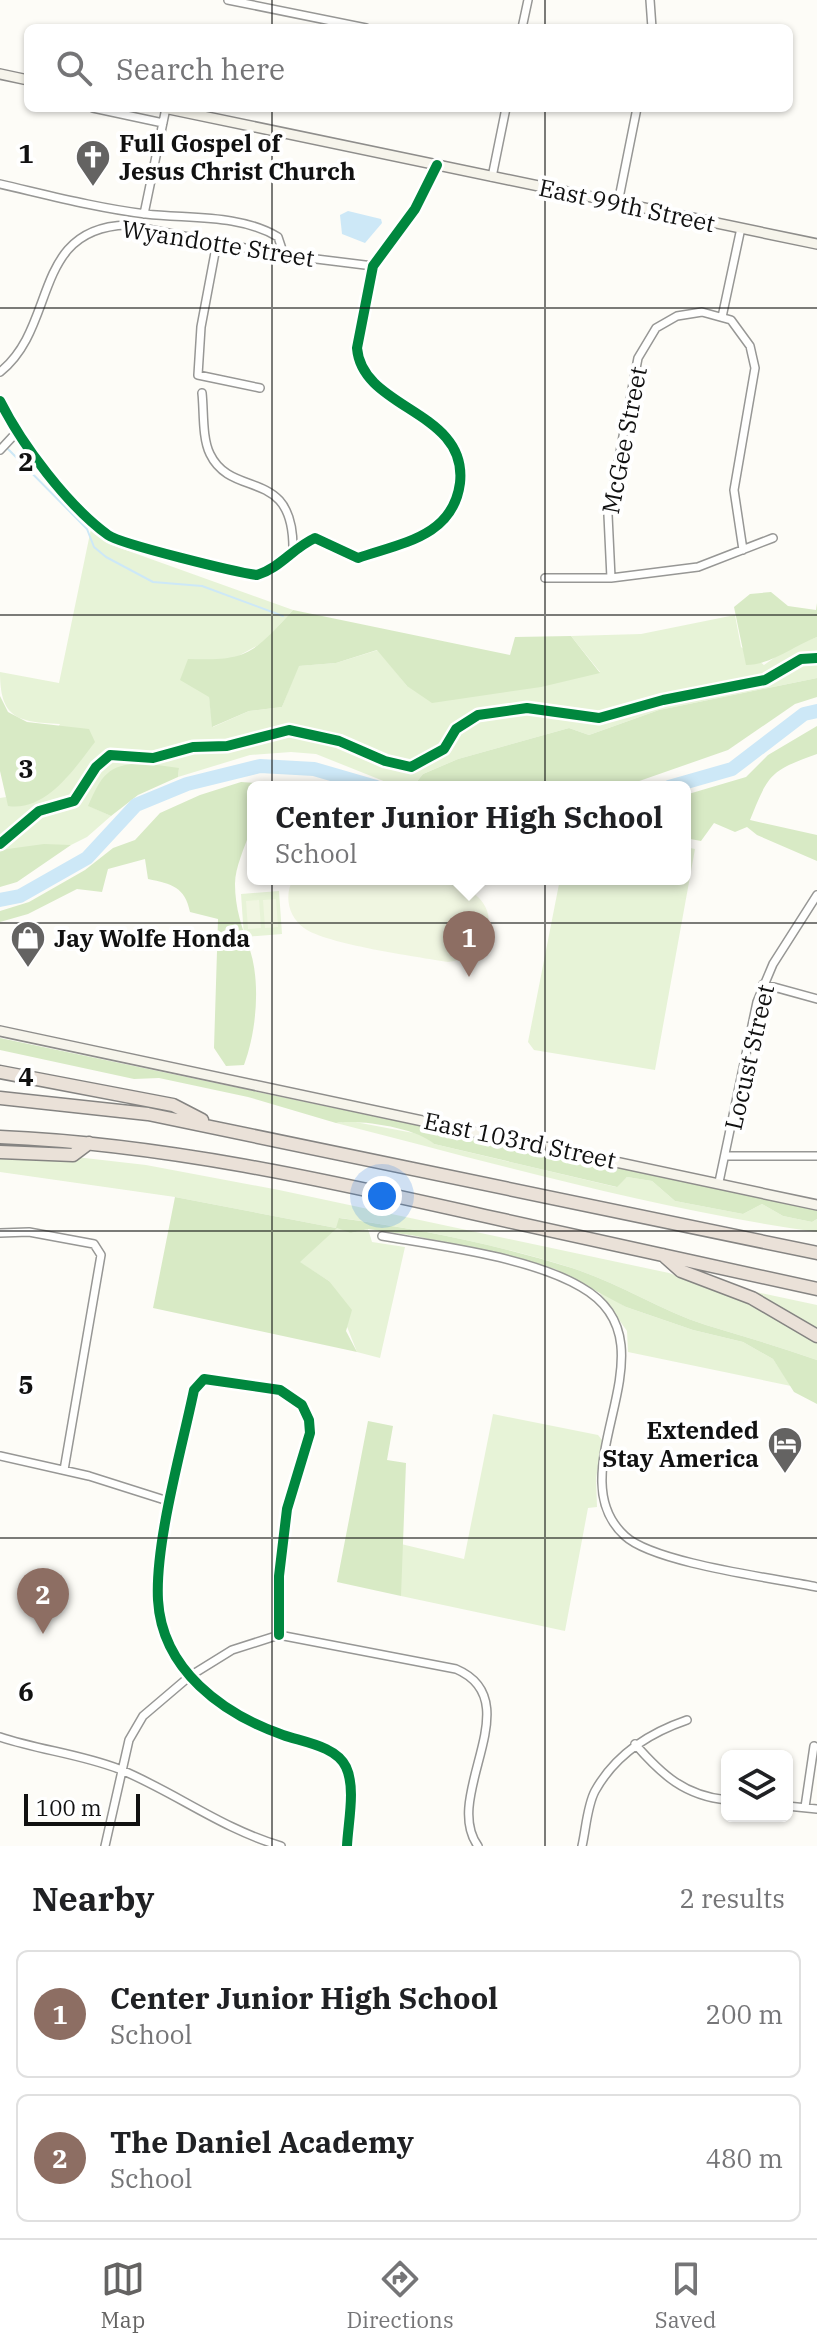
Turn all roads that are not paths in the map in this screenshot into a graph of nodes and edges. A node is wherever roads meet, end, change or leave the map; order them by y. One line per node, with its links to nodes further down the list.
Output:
1 (228, 0): 4 (street)
2 (528, 0): 5 (street)
3 (650, 0): 6 (street)
4 (346, 24)
5 (523, 24)
6 (652, 24)
7 (0, 74): 8 (street)
8 (24, 79)
9 (112, 112): 14 (street)
10 (164, 112): 14 (street)
11 (182, 112): 15 (street, East 99th Street)
12 (505, 112): 16 (street)
13 (636, 112): 18 (street)
14 (163, 123): 19 (street)
15 (434, 170): 16 (street, East 99th Street); 24 (street)
16 (492, 177): 18 (street, East 99th Street)
17 (0, 184): 19 (street)
18 (618, 203): 20 (street, East 99th Street)
19 (144, 214): 23 (street)
20 (741, 228): 22 (street, East 99th Street); 25 (street)
21 (217, 242): 23 (street, Wyandotte Street); 26 (street, Wyandotte Street); 27 (street)
22 (817, 244)
23 (284, 255): 24 (street, Wyandotte Street)
24 (373, 266): 33 (street)
25 (722, 317): 34 (street); 36 (street, McGee Street)
26 (0, 372)
27 (260, 388)
28 (202, 393): 33 (street)
29 (0, 401): 30 (street)
30 (16, 433): 31 (street); 33 (street)
31 (0, 450)
32 (773, 538): 34 (street)
33 (293, 548)
34 (743, 550): 36 (street)
35 (545, 578): 36 (street)
36 (611, 578)
37 (817, 895): 38 (street, Locust Street)
38 (763, 984): 39 (street); 47 (street, Locust Street)
39 (817, 999)
40 (0, 1031): 49 (street, East 103rd Street)
41 (0, 1072): 43 (highway)
42 (0, 1098): 43 (highway)
43 (215, 1127): 54 (highway)
44 (0, 1137): 45 (highway)
45 (89, 1143): 46 (highway); 55 (highway)
46 (0, 1152)
47 (727, 1156): 48 (street); 49 (street, Locust Street)
48 (817, 1156)
49 (719, 1182): 50 (street, East 103rd Street)
50 (817, 1205)
51 (0, 1233): 60 (street)
52 (382, 1236): 62 (street)
53 (817, 1241): 54 (highway)
54 (801, 1250): 56 (highway)
55 (660, 1253): 57 (highway); 58 (highway)
56 (817, 1253)
57 (817, 1289)
58 (817, 1336)
59 (0, 1456): 60 (street)
60 (64, 1470): 61 (street)
61 (171, 1502): 63 (street); 64 (street)
62 (817, 1587)
63 (279, 1635): 64 (street); 77 (street)
64 (190, 1676): 69 (street); 76 (street)
65 (687, 1720): 67 (street)
66 (0, 1737): 69 (street)
67 (635, 1744): 70 (street); 78 (street)
68 (814, 1746): 72 (street)
69 (121, 1770): 74 (street); 75 (street)
70 (721, 1798)
71 (793, 1806): 72 (street)
72 (805, 1807): 73 (street)
73 (817, 1809)
74 (105, 1846)
75 (281, 1846)
76 (347, 1846)
77 (478, 1846)
78 (582, 1846)

